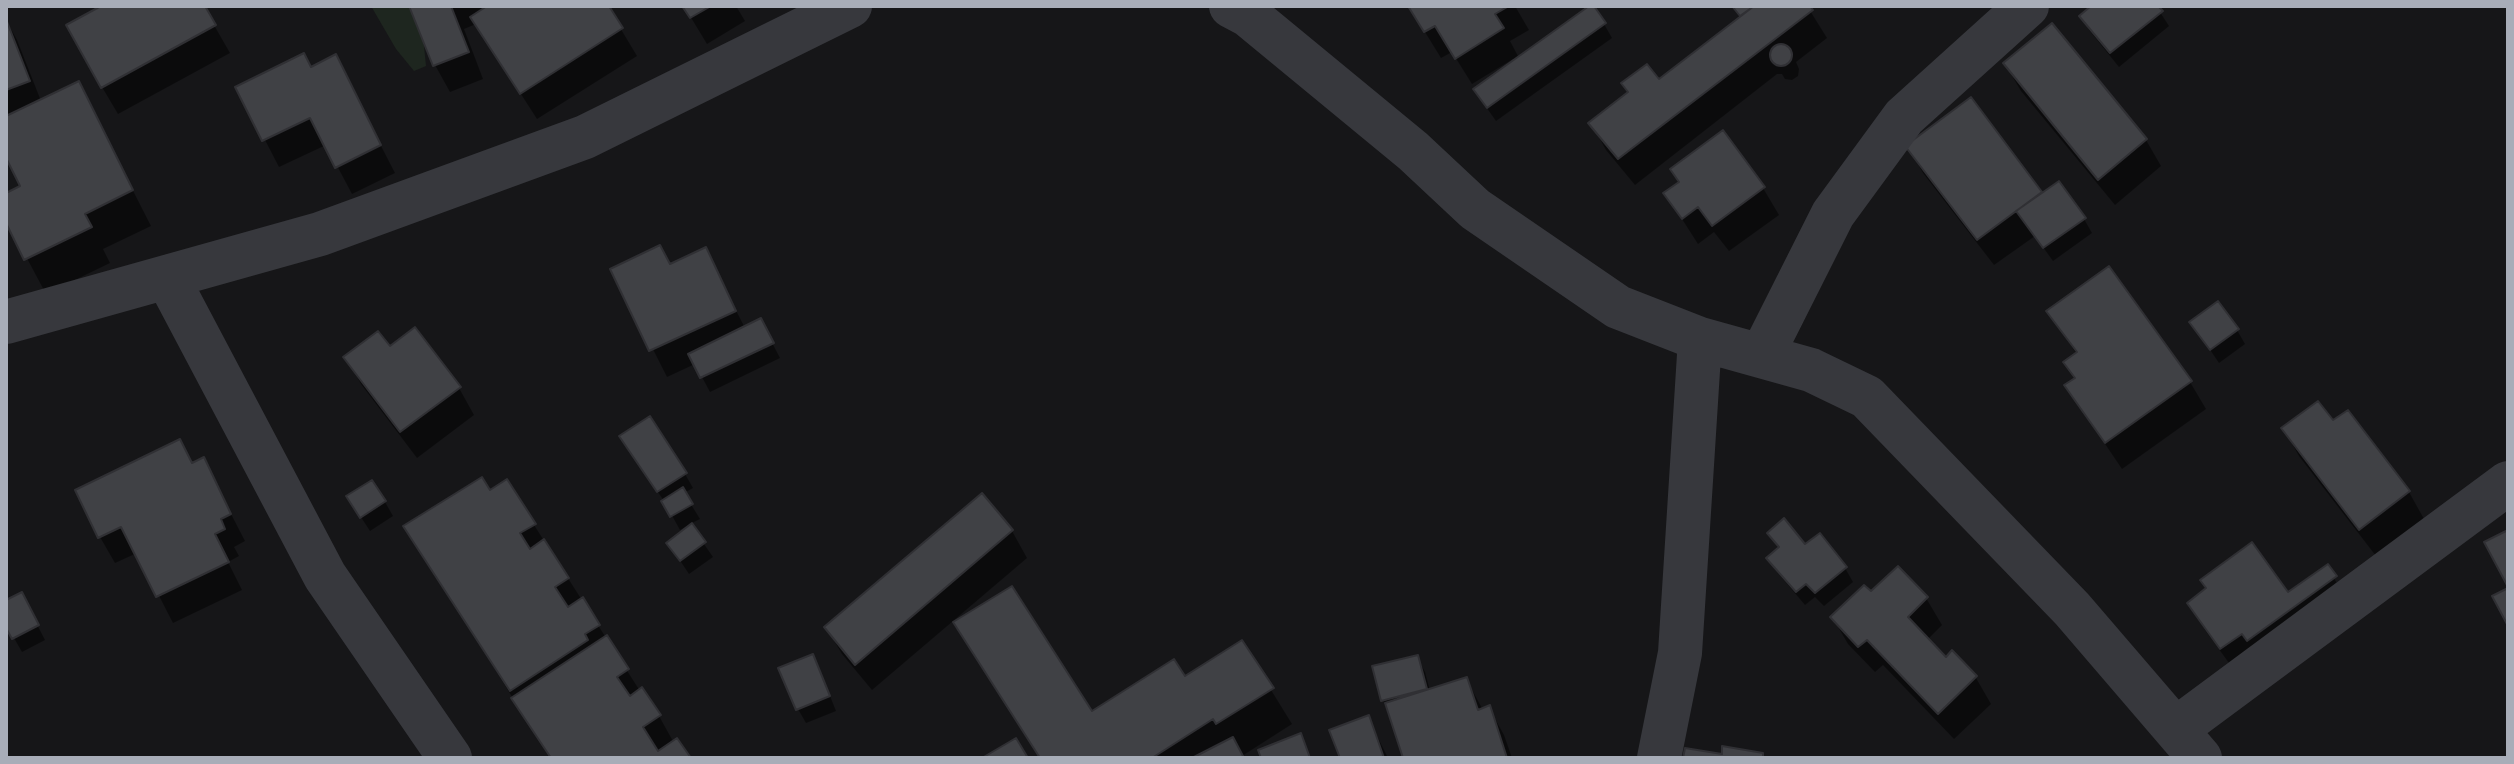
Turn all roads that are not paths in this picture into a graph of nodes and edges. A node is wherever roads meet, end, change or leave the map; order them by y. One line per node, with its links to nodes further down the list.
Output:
1 (850, 6): 4 (street)
2 (2027, 6): 7 (street)
3 (1246, 9): 6 (street)
4 (167, 277): 5 (street); 10 (street)
5 (6, 322)
6 (1700, 339): 7 (street); 11 (street)
7 (1762, 355): 9 (street)
8 (2508, 483): 9 (street)
9 (2188, 744)
10 (450, 758)
11 (1659, 758)

